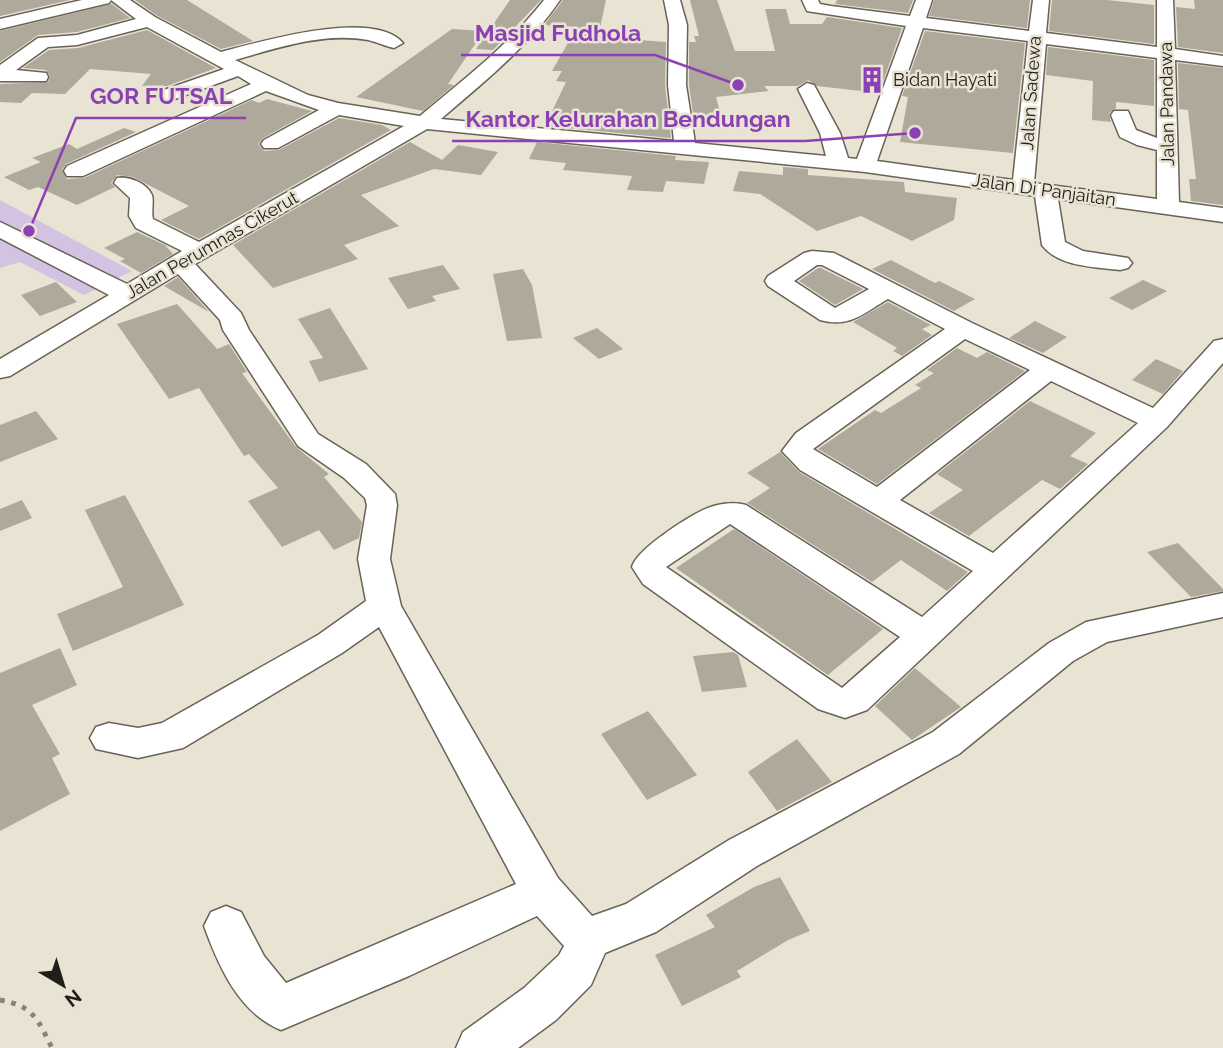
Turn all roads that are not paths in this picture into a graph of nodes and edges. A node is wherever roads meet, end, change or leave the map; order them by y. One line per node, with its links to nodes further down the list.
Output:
1 (103, 0): 11 (street)
2 (119, 0): 9 (street, Jalan Di Panjaitan)
3 (552, 0): 25 (street, Jalan Perumnas Cikerut)
4 (672, 0): 28 (street)
5 (810, 0): 10 (street)
6 (924, 0): 10 (street)
7 (1041, 0): 12 (street, Jalan Sadewa)
8 (1165, 0): 14 (street, Jalan Pandawa)
9 (149, 21): 15 (street, Jalan Di Panjaitan); 19 (street)
10 (916, 22): 12 (street); 30 (street)
11 (0, 24)
12 (1035, 37): 14 (street); 34 (street, Jalan Sadewa)
13 (394, 43): 15 (street)
14 (1166, 54): 16 (street); 27 (street, Jalan Pandawa)
15 (217, 59): 17 (street, Jalan Di Panjaitan)
16 (1223, 61)
17 (238, 70): 20 (street, Jalan Di Panjaitan); 22 (street)
18 (34, 77): 19 (street)
19 (4, 79)
20 (265, 84): 23 (street, Jalan Di Panjaitan); 31 (street)
21 (807, 89): 29 (street)
22 (169, 95)
23 (336, 108): 25 (street, Jalan Di Panjaitan); 26 (street)
24 (1121, 115): 27 (street)
25 (424, 123): 28 (street, Jalan Di Panjaitan); 39 (street, Jalan Perumnas Cikerut)
26 (271, 144)
27 (1167, 146): 36 (street, Jalan Pandawa)
28 (685, 147): 29 (street, Jalan Di Panjaitan)
29 (838, 163): 30 (street, Jalan Di Panjaitan)
30 (865, 166): 34 (street, Jalan Di Panjaitan)
31 (75, 170)
32 (1134, 180): 35 (street)
33 (125, 183): 39 (street)
34 (1034, 188): 35 (street, Jalan Di Panjaitan); 40 (street, Jalan Sadewa)
35 (1141, 204): 36 (street, Jalan Di Panjaitan)
36 (1168, 208): 37 (street, Jalan Di Panjaitan)
37 (1223, 215)
38 (0, 229): 42 (street)
39 (190, 257): 42 (street, Jalan Perumnas Cikerut); 51 (street)
40 (1120, 263)
41 (886, 290): 43 (street)
42 (127, 294): 46 (street, Jalan Perumnas Cikerut)
43 (963, 328): 45 (street); 48 (street)
44 (1223, 347): 47 (street)
45 (1049, 369): 47 (street); 48 (street)
46 (0, 370)
47 (1157, 421): 49 (street)
48 (879, 501): 49 (street)
49 (995, 569): 52 (street)
50 (1223, 605): 56 (street)
51 (384, 606): 53 (street); 54 (street)
52 (923, 635): 52 (street)
53 (109, 738)
54 (543, 892): 55 (street); 56 (street)
55 (226, 926)
56 (591, 937): 57 (street)
57 (479, 1048)

